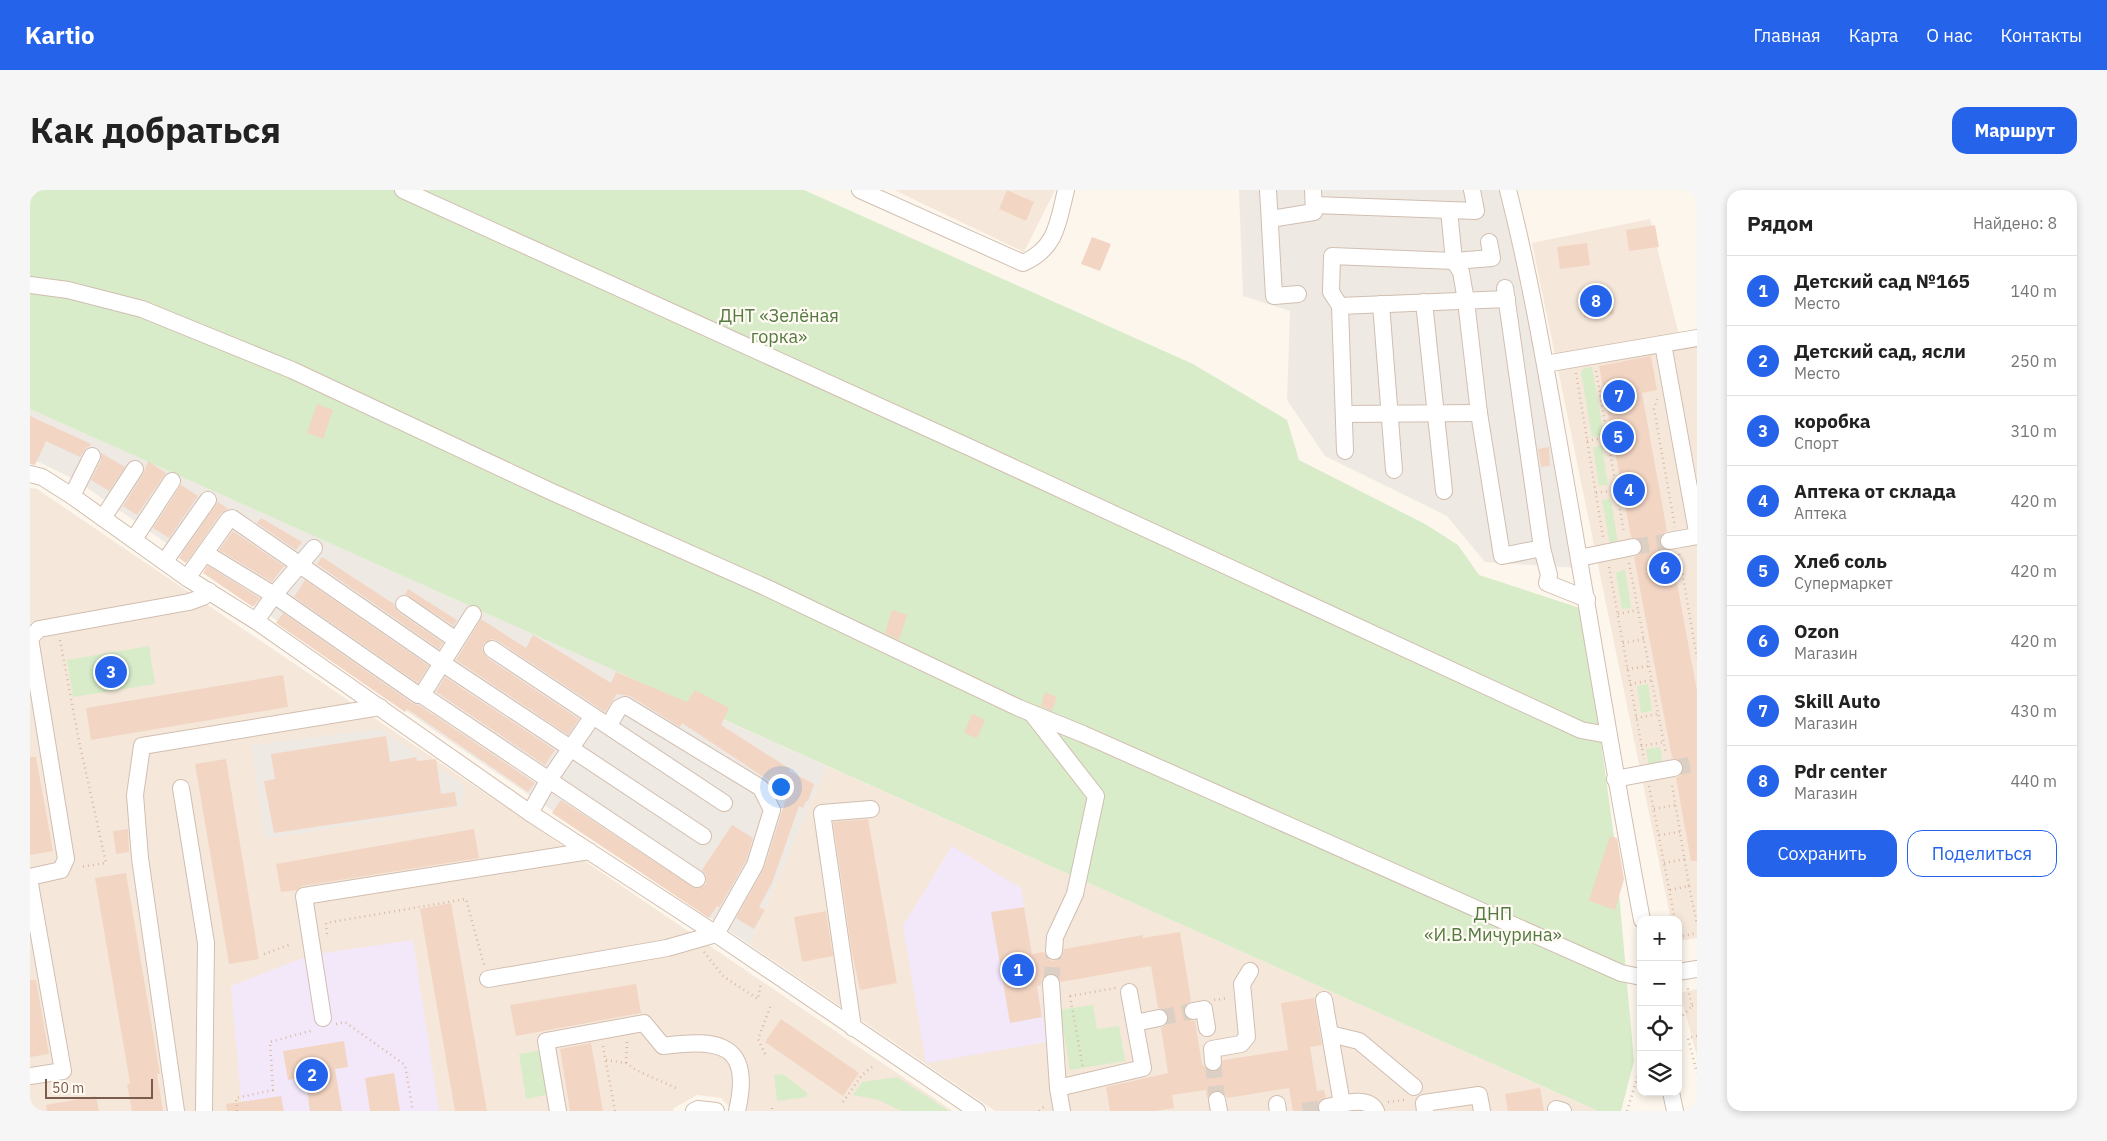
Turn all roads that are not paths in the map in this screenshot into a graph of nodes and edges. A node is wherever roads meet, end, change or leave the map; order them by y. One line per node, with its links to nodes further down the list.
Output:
1 (403, 190): 61 (street)
2 (860, 190): 3 (street)
3 (1066, 190)
4 (1268, 190): 9 (street)
5 (1472, 190): 8 (street)
6 (1508, 190): 20 (street)
7 (1314, 197): 8 (street); 9 (street)
8 (1449, 210): 11 (street)
9 (1270, 219): 13 (street)
10 (1490, 242): 11 (street)
11 (1454, 261): 14 (street); 17 (street)
12 (30, 285): 58 (street)
13 (1298, 294)
14 (1466, 301): 15 (street); 21 (street); 40 (street)
15 (1424, 302): 16 (street); 23 (street)
16 (1381, 304): 17 (street); 24 (street)
17 (1340, 306): 22 (street)
18 (1697, 338): 19 (street)
19 (1663, 344): 20 (street); 35 (street)
20 (1545, 364): 43 (street)
21 (1479, 413): 23 (street); 40 (street)
22 (1344, 414): 24 (street); 25 (street)
23 (1436, 414): 24 (street); 31 (street)
24 (1390, 416): 28 (street)
25 (1345, 451)
26 (92, 456): 32 (street)
27 (135, 469): 34 (street)
28 (1394, 470)
29 (30, 474): 32 (street)
30 (172, 481): 37 (street)
31 (1444, 491)
32 (72, 496): 34 (street)
33 (208, 500): 44 (street)
34 (103, 518): 37 (street)
35 (1697, 532)
36 (1697, 536): 38 (street)
37 (134, 539): 44 (street)
38 (1673, 540)
39 (314, 548): 45 (street)
40 (1542, 548): 49 (street)
41 (1630, 548): 43 (street)
42 (206, 553): 45 (street); 46 (street); 48 (street)
43 (1579, 558): 49 (street)
44 (165, 561): 46 (street)
45 (298, 565): 48 (street); 55 (street)
46 (187, 578): 47 (street)
47 (209, 591): 52 (street); 72 (street)
48 (274, 595): 52 (street); 56 (street)
49 (1587, 599): 61 (street)
50 (404, 604): 53 (street)
51 (474, 614): 53 (street)
52 (256, 622): 57 (street)
53 (456, 640): 55 (street)
54 (492, 649): 59 (street)
55 (442, 662): 56 (street); 62 (street)
56 (422, 695): 65 (street)
57 (380, 707): 69 (street); 100 (street)
58 (1032, 714): 77 (street); 82 (street)
59 (593, 716): 60 (street); 62 (street)
60 (609, 726): 67 (street); 76 (street)
61 (1608, 735): 64 (street)
62 (571, 748): 65 (street); 70 (street)
63 (1671, 768): 64 (street)
64 (1615, 780): 75 (street)
65 (548, 781): 69 (street); 73 (street)
66 (181, 788): 101 (street)
67 (724, 803)
68 (871, 809): 90 (street)
69 (530, 813): 71 (street)
70 (703, 836)
71 (589, 851): 76 (street); 89 (street)
72 (30, 878)
73 (697, 879)
74 (30, 884): 94 (street)
75 (1641, 916)
76 (716, 934): 81 (street); 90 (street)
77 (1054, 951)
78 (1682, 967): 79 (street)
79 (1697, 969)
80 (1250, 971): 93 (street)
81 (487, 975)
82 (1637, 976)
83 (1051, 992): 96 (street)
84 (1129, 992): 88 (street)
85 (1324, 1000): 92 (street)
86 (1198, 1010): 91 (street)
87 (1159, 1018): 88 (street)
88 (1134, 1023): 96 (street)
89 (322, 1025)
90 (853, 1028): 106 (street)
91 (1207, 1028)
92 (1330, 1034): 95 (street); 98 (street)
93 (1213, 1062)
94 (30, 1076)
95 (1414, 1087)
96 (1058, 1088): 107 (street)
97 (1672, 1096): 111 (street)
98 (1373, 1107)
99 (1425, 1107): 108 (street)
100 (176, 1111)
101 (204, 1111)
102 (558, 1111): 105 (street)
103 (694, 1111): 104 (street)
104 (716, 1111)
105 (737, 1111)
106 (976, 1111)
107 (1062, 1111)
108 (1482, 1111)
109 (1557, 1111): 110 (street)
110 (1562, 1111)
111 (1675, 1111)

